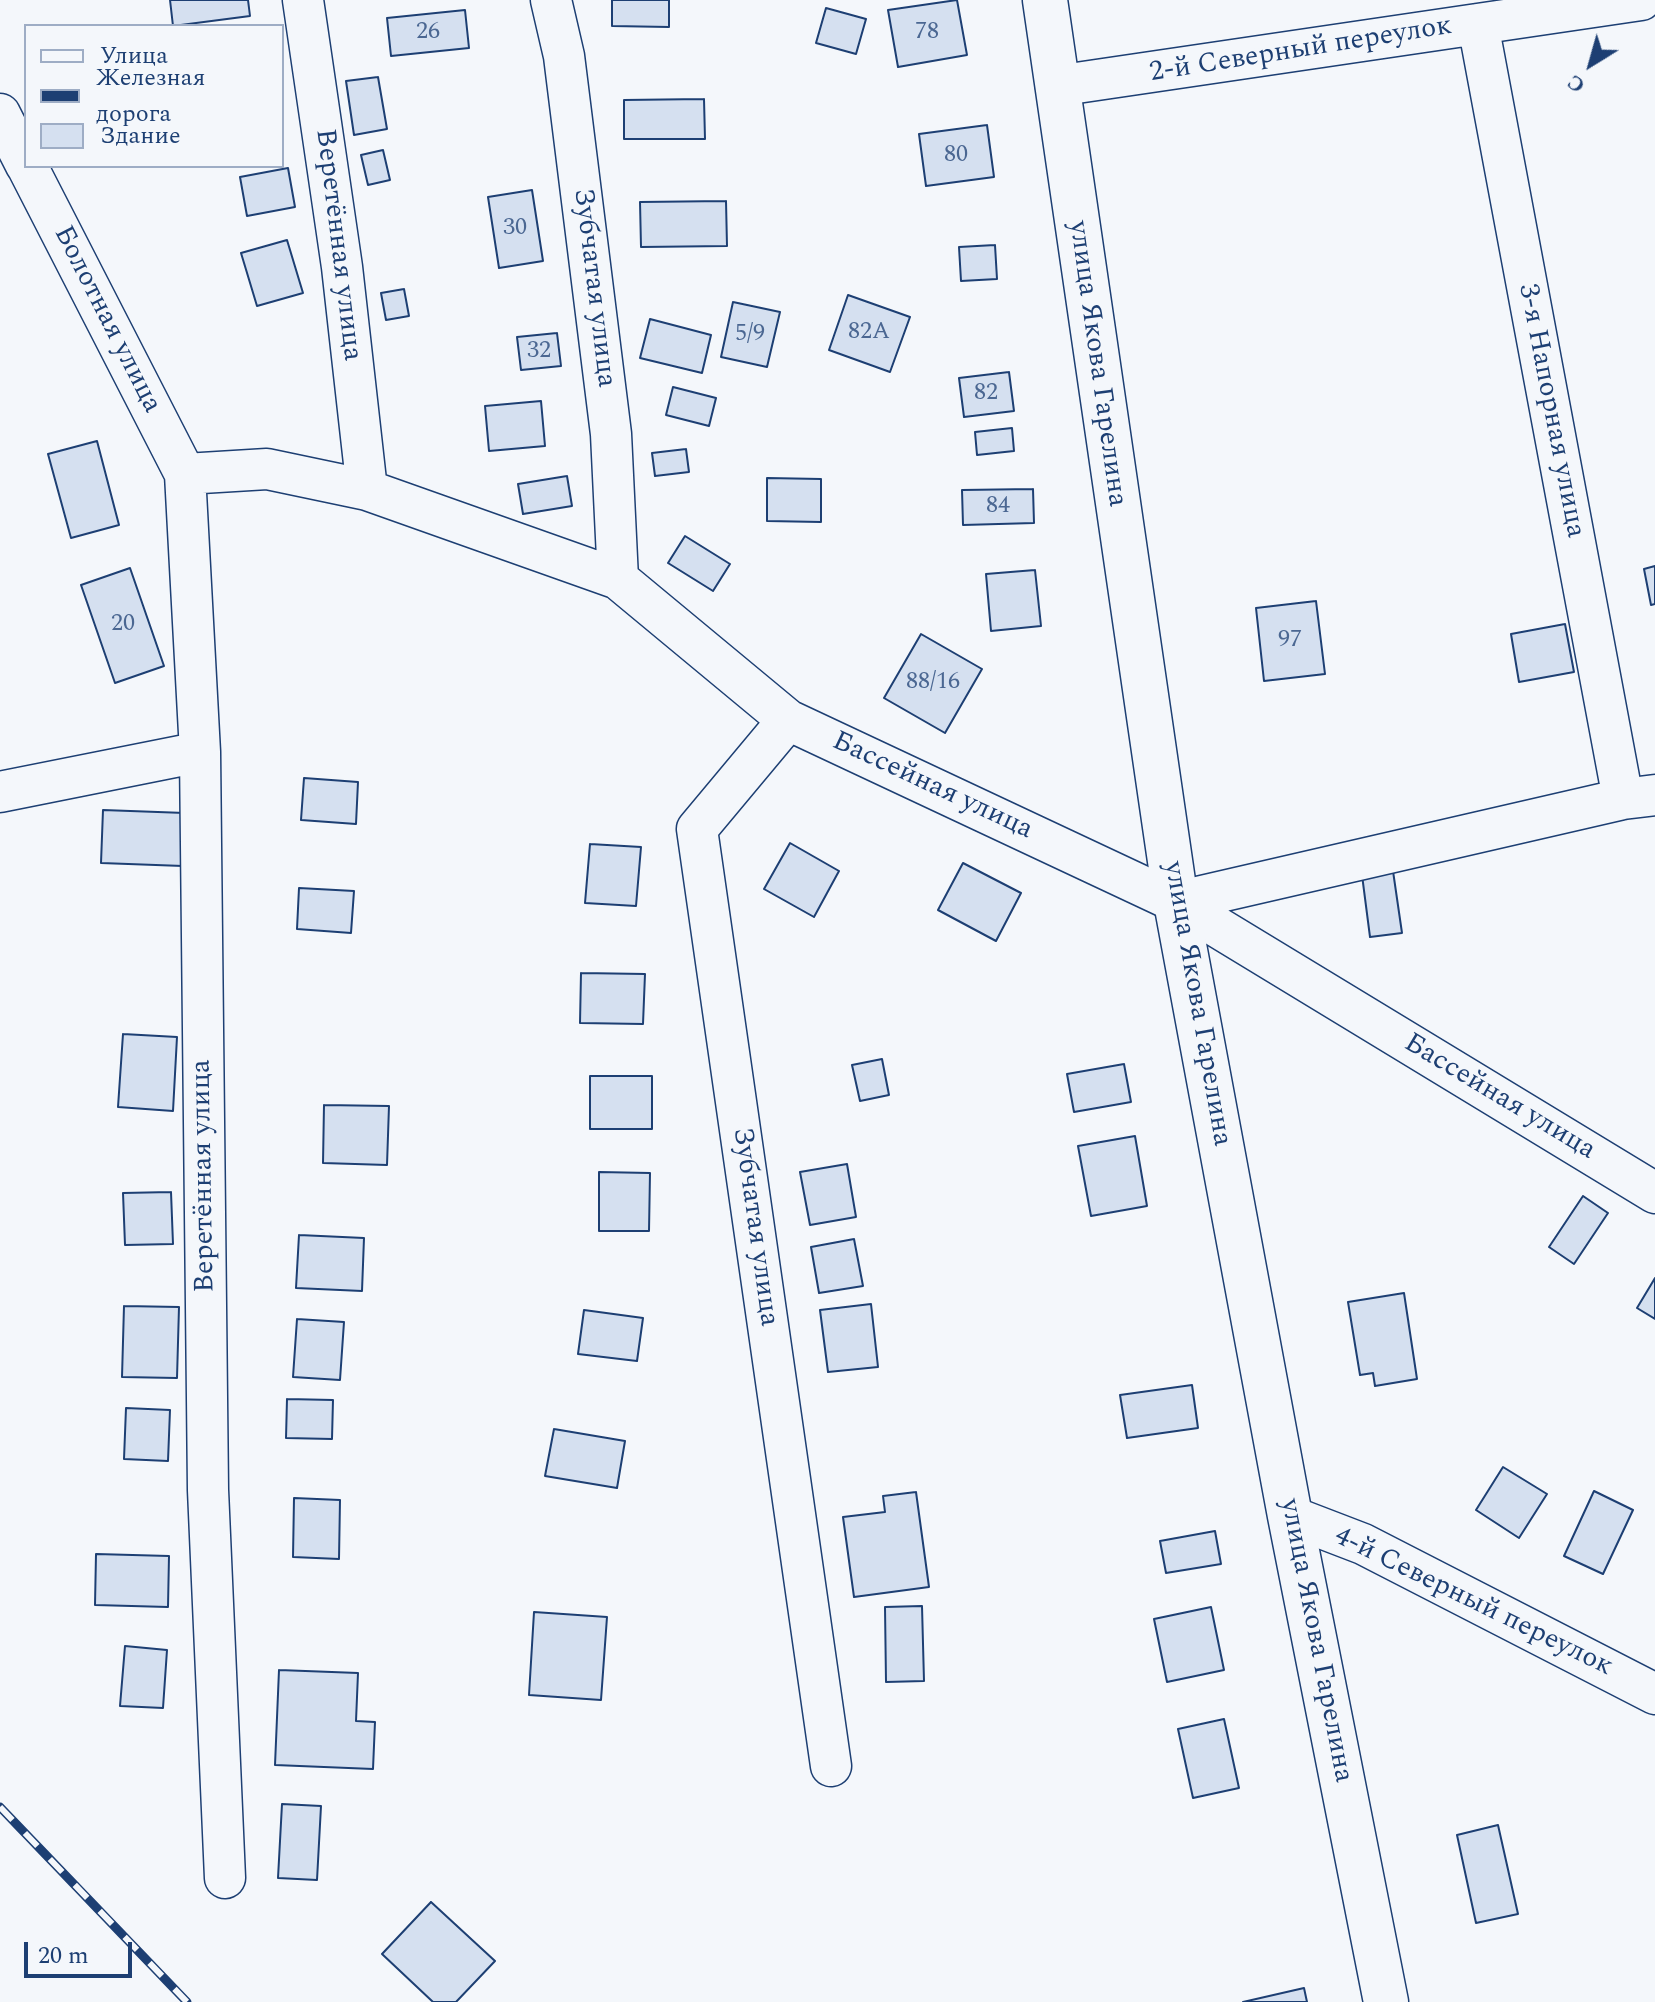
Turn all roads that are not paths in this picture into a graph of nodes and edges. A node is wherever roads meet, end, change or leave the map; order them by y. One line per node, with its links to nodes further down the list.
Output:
1 (303, 0): 11 (street, Веретённая улица)
2 (551, 0): 12 (street, Зубчатая улица)
3 (1045, 0): 6 (main road, улица Якова Гарелина)
4 (1641, 0): 5 (street, 2-й Северный переулок)
5 (1478, 24): 6 (street, 2-й Северный переулок); 16 (street, 3-я Напорная улица)
6 (1056, 86): 17 (main road, улица Якова Гарелина)
7 (0, 114): 8 (street, Болотная улица)
8 (24, 161)
9 (28, 168): 10 (street, Болотная улица)
10 (185, 474): 11 (street, Бассейная улица); 14 (street, Веретённая улица)
11 (367, 490): 12 (street, Бассейная улица)
12 (618, 579): 13 (street, Бассейная улица)
13 (788, 720): 17 (street, Бассейная улица); 21 (street, Зубчатая улица)
14 (200, 752): 15 (street); 22 (street, Веретённая улица)
15 (0, 792)
16 (1639, 797): 17 (street)
17 (1176, 902): 18 (street, Бассейная улица); 19 (main road, улица Якова Гарелина)
18 (1655, 1193)
19 (1290, 1516): 20 (street, 4-й Северный переулок); 23 (main road, улица Якова Гарелина)
20 (1655, 1694)
21 (831, 1766)
22 (225, 1878)
23 (1386, 2002)

